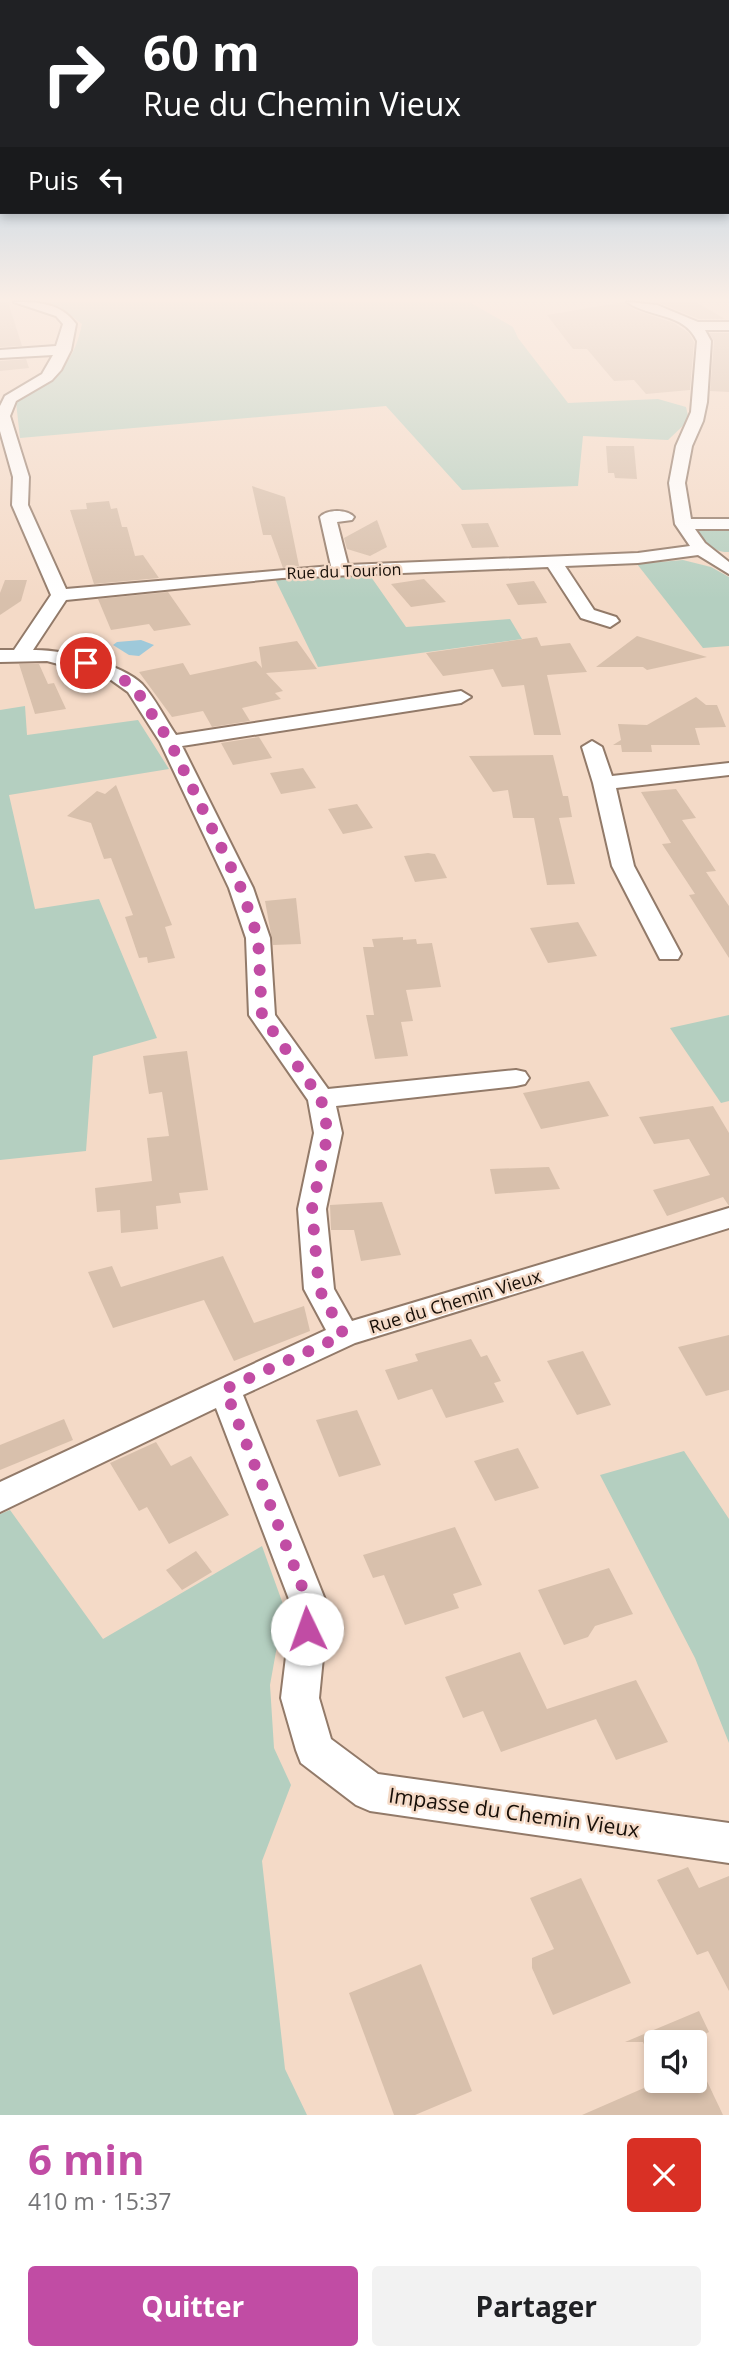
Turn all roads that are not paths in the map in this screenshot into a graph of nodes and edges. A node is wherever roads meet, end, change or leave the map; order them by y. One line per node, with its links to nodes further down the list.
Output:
1 (5, 401): 3 (street)
2 (698, 401): 5 (street)
3 (4, 443): 11 (street)
4 (346, 517): 10 (street)
5 (683, 524): 6 (street); 7 (street)
6 (729, 524)
7 (699, 550): 8 (street, Rue du Tourion); 9 (street)
8 (554, 562): 10 (street, Rue du Tourion); 12 (street)
9 (729, 569)
10 (341, 570): 11 (street, Rue du Tourion)
11 (60, 596): 13 (street)
12 (610, 621)
13 (10, 655): 15 (street)
14 (460, 697): 15 (street)
15 (170, 742): 21 (street)
16 (593, 747): 18 (street)
17 (729, 768): 18 (street)
18 (604, 783): 19 (street)
19 (669, 954)
20 (516, 1078): 21 (street)
21 (321, 1099): 23 (street)
22 (729, 1218): 23 (street, Rue du Chemin Vieux)
23 (344, 1335): 24 (street, Rue du Chemin Vieux)
24 (225, 1389): 25 (street, Rue du Chemin Vieux); 26 (street, Impasse du Chemin Vieux)
25 (0, 1499)
26 (729, 1843)

